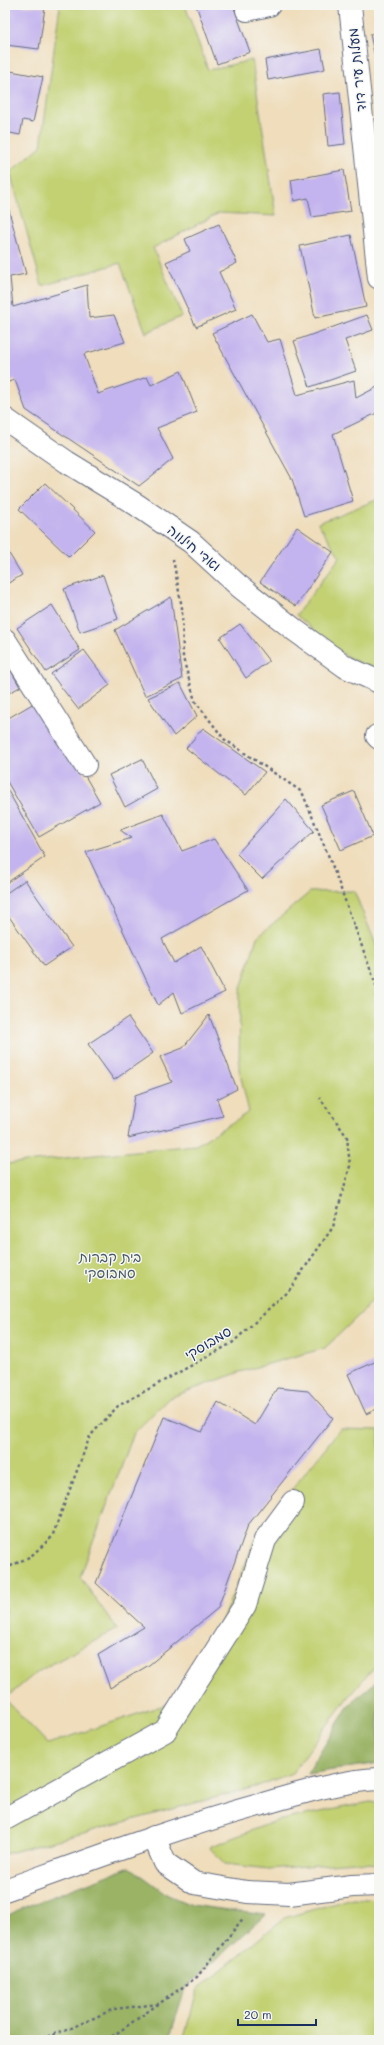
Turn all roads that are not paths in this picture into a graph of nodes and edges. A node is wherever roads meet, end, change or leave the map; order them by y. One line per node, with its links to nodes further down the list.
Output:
1 (269, 5): 3 (street)
2 (350, 5): 4 (street, מעלות עיר דוד)
3 (247, 10)
4 (379, 278)
5 (5, 419): 7 (street, ואדי חילווה)
6 (5, 640): 8 (street)
7 (379, 682)
8 (85, 765)
9 (293, 1502): 11 (street)
10 (379, 1779): 12 (street)
11 (5, 1819)
12 (154, 1837): 13 (street); 14 (street)
13 (379, 1886)
14 (5, 1890)

